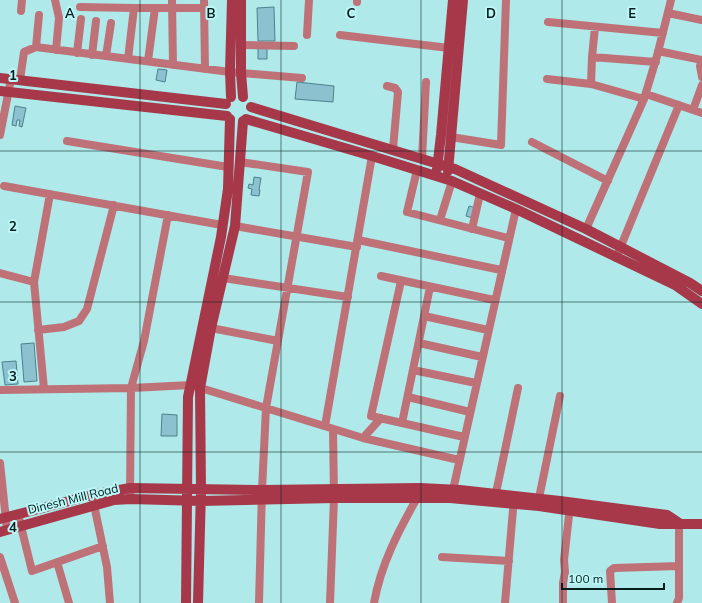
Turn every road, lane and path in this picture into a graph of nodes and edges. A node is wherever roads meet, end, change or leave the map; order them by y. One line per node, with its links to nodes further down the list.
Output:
1 (22, 0): 15 (street)
2 (55, 0): 31 (street)
3 (232, 0): 43 (main road)
4 (241, 0): 27 (main road)
5 (309, 0): 25 (street)
6 (453, 0): 30 (main road)
7 (463, 0): 65 (main road)
8 (506, 0): 65 (street)
9 (671, 0): 16 (street)
10 (172, 4): 11 (street); 14 (street); 41 (street)
11 (204, 4): 42 (street)
12 (80, 7): 13 (street)
13 (134, 8): 14 (street); 37 (street)
14 (155, 8): 39 (street)
15 (21, 11)
16 (668, 13): 19 (street); 24 (street)
17 (38, 15): 29 (street)
18 (81, 19): 33 (street)
19 (702, 20)
20 (96, 21): 34 (street)
21 (548, 22): 23 (street)
22 (110, 23): 35 (street)
23 (595, 27): 24 (street); 36 (street)
24 (663, 33): 32 (street)
25 (307, 35)
26 (340, 35): 30 (street)
27 (242, 45): 28 (street); 44 (main road)
28 (294, 46)
29 (36, 47): 31 (street); 49 (street)
30 (449, 48): 72 (main road)
31 (56, 50): 33 (street)
32 (658, 51): 38 (street); 40 (street)
33 (77, 52): 34 (street)
34 (92, 55): 35 (street)
35 (106, 56): 37 (street)
36 (592, 57): 40 (street); 51 (street)
37 (128, 59): 39 (street)
38 (702, 60): 45 (street)
39 (148, 61): 41 (street)
40 (656, 62): 56 (street)
41 (173, 65): 42 (street)
42 (205, 68): 43 (street)
43 (230, 72): 44 (street); 57 (main road)
44 (242, 73): 47 (street); 55 (main road)
45 (702, 77)
46 (0, 78): 49 (main road)
47 (302, 78)
48 (547, 78): 51 (street)
49 (15, 80): 54 (street); 57 (main road)
50 (426, 82): 70 (street)
51 (591, 84): 56 (street)
52 (702, 85): 60 (street)
53 (387, 86): 68 (street)
54 (4, 91): 62 (main road); 64 (street)
55 (244, 97): 57 (main road); 59 (main road)
56 (645, 97): 58 (street); 78 (street)
57 (228, 101): 62 (main road)
58 (678, 105): 60 (street); 93 (street)
59 (251, 107): 63 (main road); 68 (main road)
60 (693, 110): 61 (street)
61 (702, 113)
62 (228, 118): 63 (main road); 73 (main road)
63 (244, 120): 69 (main road); 71 (main road)
64 (0, 135)
65 (451, 137): 74 (main road)
66 (67, 141): 73 (street)
67 (532, 142): 78 (street)
68 (393, 149): 70 (main road)
69 (372, 156): 75 (main road); 92 (street)
70 (422, 158): 72 (main road)
71 (240, 162): 87 (main road); 90 (street)
72 (438, 163): 74 (main road); 76 (main road)
73 (228, 167): 86 (main road)
74 (449, 167): 77 (main road); 89 (main road)
75 (417, 170): 76 (main road); 85 (street)
76 (436, 176): 77 (main road)
77 (449, 181): 81 (main road); 85 (street)
78 (608, 181): 89 (street)
79 (4, 186): 80 (street)
80 (50, 194): 82 (street); 100 (street)
81 (480, 194): 83 (main road); 88 (street)
82 (114, 205): 84 (street); 109 (street)
83 (516, 209): 91 (street); 94 (main road)
84 (168, 215): 86 (street); 117 (street)
85 (440, 220): 88 (street)
86 (222, 225): 116 (main road)
87 (235, 226): 90 (street); 98 (main road)
88 (472, 228): 91 (street)
89 (586, 229): 93 (main road)
90 (297, 236): 92 (street); 102 (street)
91 (508, 238): 95 (street)
92 (357, 243): 95 (street); 104 (street)
93 (621, 248): 94 (street); 103 (main road)
94 (616, 258): 106 (main road)
95 (501, 270): 105 (street)
96 (0, 273): 100 (street)
97 (380, 276): 99 (street)
98 (223, 278): 102 (street); 108 (main road)
99 (402, 281): 101 (street); 125 (street)
100 (34, 282): 109 (street)
101 (430, 287): 105 (street); 107 (street)
102 (288, 288): 104 (street); 111 (street)
103 (702, 291)
104 (348, 297): 127 (street)
105 (494, 300): 110 (street)
106 (702, 304)
107 (424, 316): 110 (street); 112 (street)
108 (211, 328): 111 (street); 116 (main road)
109 (38, 330): 119 (street)
110 (488, 330): 113 (street)
111 (278, 341): 123 (street)
112 (418, 343): 113 (street); 114 (street)
113 (482, 357): 115 (street)
114 (413, 370): 115 (street); 122 (street)
115 (476, 383): 124 (street)
116 (195, 386): 117 (street); 123 (street); 134 (main road); 135 (main road)
117 (131, 388): 119 (street); 133 (street)
118 (518, 388): 137 (street)
119 (44, 389): 120 (street)
120 (0, 390)
121 (560, 396): 142 (street)
122 (408, 397): 124 (street); 126 (street)
123 (266, 408): 127 (street); 140 (street)
124 (470, 412): 129 (street)
125 (381, 418): 126 (street); 130 (street)
126 (402, 423): 129 (street)
127 (325, 426): 128 (street)
128 (333, 429): 130 (street); 138 (street)
129 (464, 437): 131 (street)
130 (363, 438): 131 (street)
131 (459, 460): 136 (street)
132 (0, 463): 150 (street)
133 (130, 488): 134 (main road, Dinesh Mill Road); 139 (main road, Dinesh Mill Road); 143 (street)
134 (187, 489): 135 (main road, Dinesh Mill Road); 145 (main road)
135 (201, 490): 140 (main road, Dinesh Mill Road); 146 (main road)
136 (453, 490): 137 (main road); 138 (main road)
137 (496, 493): 144 (main road)
138 (334, 494): 140 (main road); 141 (main road); 167 (street)
139 (92, 495): 147 (street); 149 (main road, Dinesh Mill Road)
140 (262, 495): 146 (main road, Dinesh Mill Road); 166 (street)
141 (416, 498): 144 (main road); 168 (street)
142 (539, 498): 144 (main road); 148 (main road)
143 (130, 499): 145 (main road, Dinesh Mill Road); 147 (main road, Dinesh Mill Road)
144 (514, 499): 148 (main road); 158 (street)
145 (187, 501): 146 (main road, Dinesh Mill Road); 164 (main road)
146 (201, 501): 165 (main road)
147 (94, 505): 153 (main road, Dinesh Mill Road); 155 (street)
148 (570, 506): 151 (main road); 170 (street)
149 (18, 514): 150 (main road, Dinesh Mill Road); 153 (street)
150 (2, 518): 154 (street)
151 (679, 523): 152 (main road); 160 (street)
152 (702, 524)
153 (21, 525): 154 (main road, Dinesh Mill Road); 159 (street)
154 (3, 531)
155 (103, 546): 159 (street); 163 (street)
156 (0, 557): 161 (street)
157 (442, 557): 158 (street)
158 (509, 561): 169 (street)
159 (57, 562): 162 (street)
160 (679, 566): 171 (street); 172 (street)
161 (15, 603)
162 (69, 603)
163 (110, 603)
164 (186, 603)
165 (198, 603)
166 (259, 603)
167 (330, 603)
168 (374, 603)
169 (505, 603)
170 (563, 603)
171 (612, 603)
172 (677, 603)

